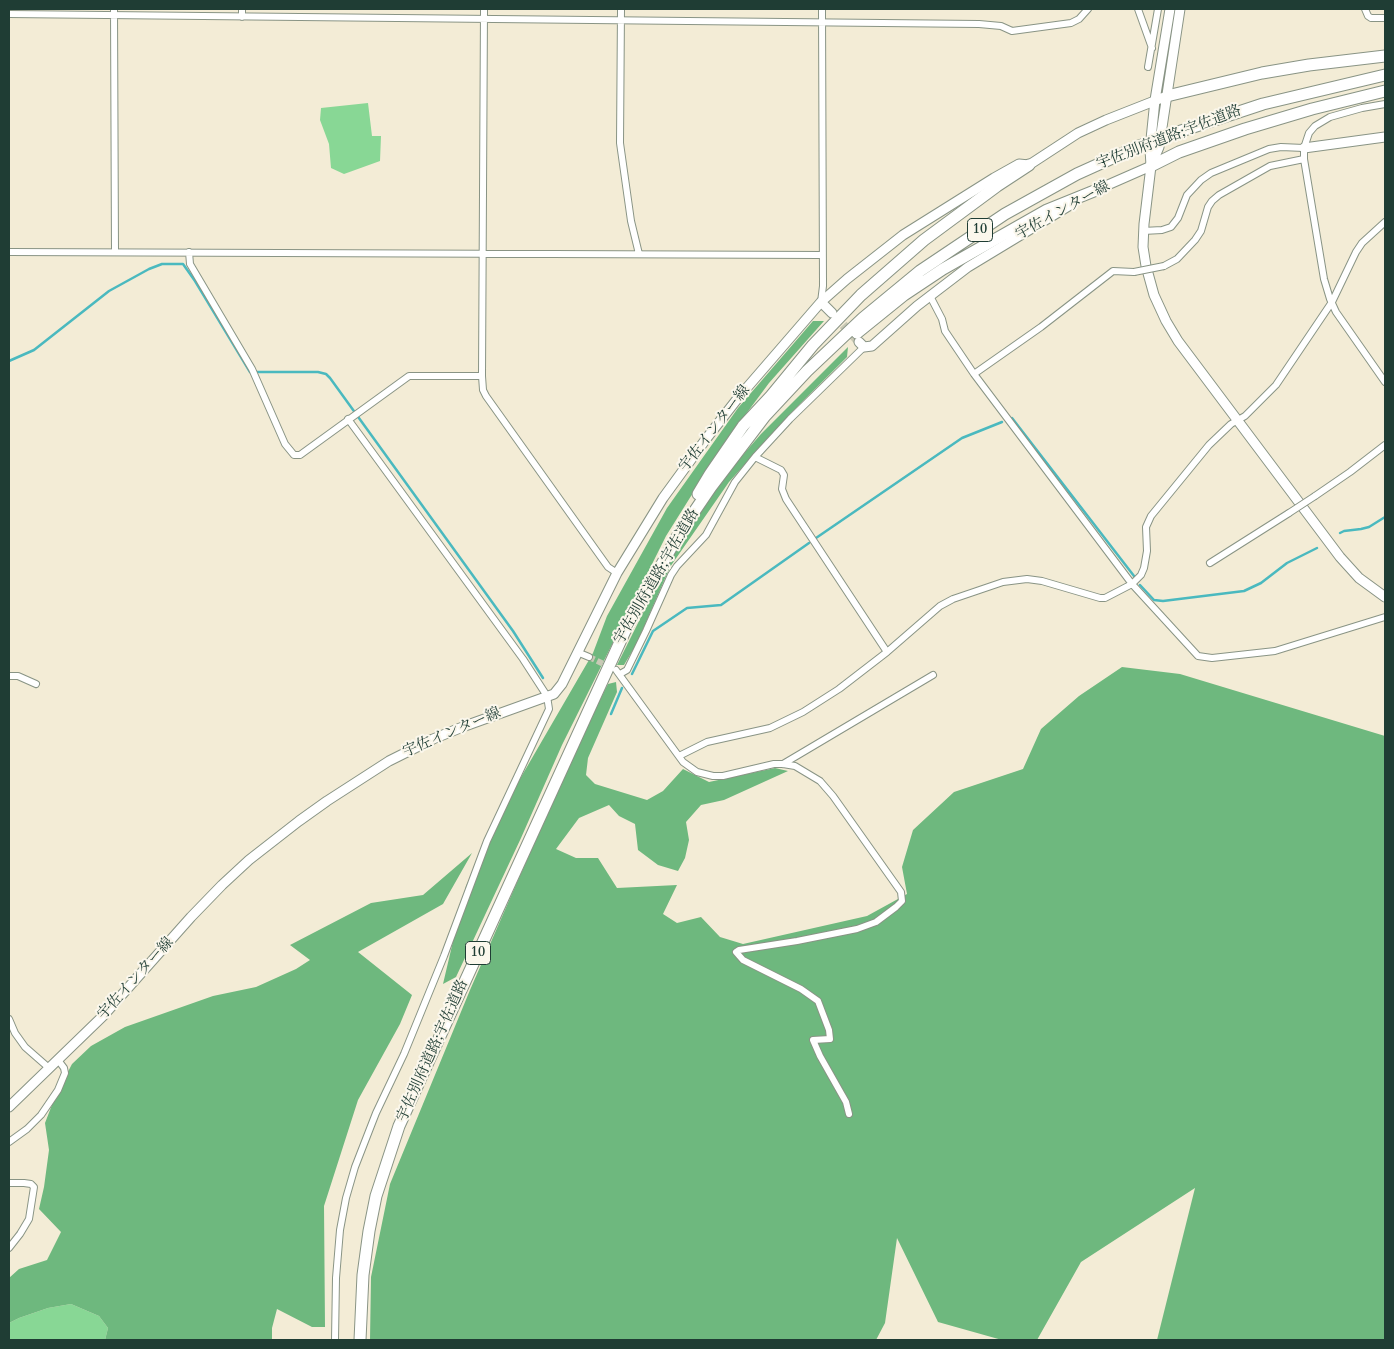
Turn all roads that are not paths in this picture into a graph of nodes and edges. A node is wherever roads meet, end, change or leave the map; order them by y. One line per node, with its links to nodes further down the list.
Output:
1 (242, 9): 13 (street)
2 (484, 9): 15 (street)
3 (621, 9): 16 (street)
4 (822, 9): 17 (street)
5 (1088, 9): 17 (street)
6 (1138, 9): 18 (street)
7 (1158, 9): 18 (street)
8 (1170, 9): 23 (main road)
9 (1180, 9): 23 (main road)
10 (1365, 9): 14 (street)
11 (114, 12): 12 (street); 13 (street); 34 (street)
12 (9, 14)
13 (242, 17): 15 (street)
14 (1385, 18)
15 (484, 19): 16 (street); 36 (street)
16 (621, 21): 17 (street); 37 (street)
17 (822, 23): 38 (street)
18 (1152, 48): 20 (street)
19 (1385, 56): 23 (highway)
20 (1148, 67)
21 (1385, 75): 43 (highway, 宇佐別府道路;宇佐道路 / 10, bridge)
22 (1385, 91): 29 (highway)
23 (1161, 98): 28 (main road, 宇佐インター線); 29 (main road)
24 (1385, 104): 26 (street)
25 (1385, 137): 26 (main road)
26 (1304, 148): 27 (street); 32 (street)
27 (1304, 159): 41 (street); 45 (street, bridge)
28 (1029, 165): 40 (main road, 宇佐インター線); 54 (highway)
29 (1151, 166): 30 (main road, 宇佐インター線); 32 (main road)
30 (1099, 189): 39 (main road, 宇佐インター線); 43 (highway)
31 (1385, 222): 41 (street)
32 (1143, 231): 49 (main road)
33 (9, 252): 34 (street)
34 (115, 252): 35 (street)
35 (189, 252): 36 (street); 48 (street)
36 (483, 254): 37 (street); 46 (street)
37 (639, 254): 38 (street)
38 (822, 255): 40 (street)
39 (930, 296): 44 (main road, 宇佐インター線); 45 (street)
40 (821, 302): 42 (main road); 53 (main road, 宇佐インター線)
41 (1332, 302): 47 (street); 49 (street)
42 (832, 313)
43 (838, 341): 54 (highway, 宇佐別府道路;宇佐道路 / 10)
44 (861, 345): 51 (street)
45 (974, 374): 55 (street)
46 (482, 376): 48 (street); 53 (street)
47 (1385, 382)
48 (348, 419): 64 (street)
49 (1238, 421): 55 (street); 56 (main road)
50 (1385, 445): 52 (street, bridge)
51 (755, 457): 59 (street); 65 (street)
52 (1210, 564)
53 (617, 573): 58 (main road, 宇佐インター線)
54 (651, 582): 76 (highway, 宇佐別府道路;宇佐道路 / 10)
55 (1132, 584): 57 (street); 59 (street)
56 (1385, 597)
57 (1385, 617)
58 (577, 652): 60 (street); 64 (main road, 宇佐インター線)
59 (887, 652): 65 (street)
60 (588, 657)
61 (933, 675): 66 (street)
62 (9, 676): 63 (street)
63 (36, 684)
64 (547, 696): 68 (main road, 宇佐インター線); 75 (street)
65 (679, 756): 66 (street)
66 (783, 764): 71 (street)
67 (9, 1019): 69 (street)
68 (58, 1060): 69 (main road, 宇佐インター線); 72 (street)
69 (50, 1068): 70 (main road, 宇佐インター線)
70 (9, 1107)
71 (849, 1114)
72 (9, 1142)
73 (9, 1183): 74 (street)
74 (9, 1248)
75 (335, 1340)
76 (360, 1340)

